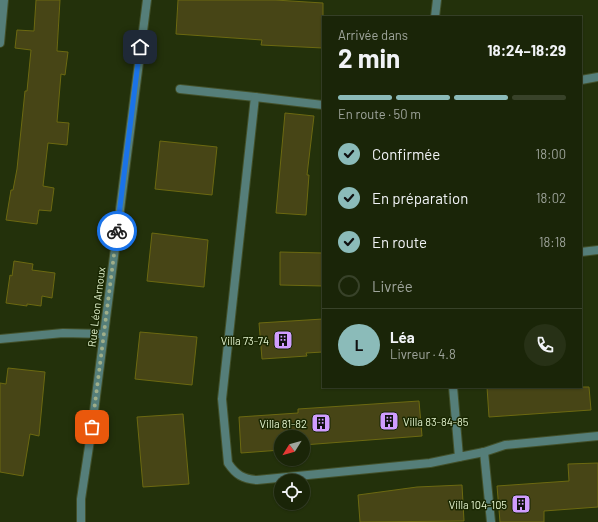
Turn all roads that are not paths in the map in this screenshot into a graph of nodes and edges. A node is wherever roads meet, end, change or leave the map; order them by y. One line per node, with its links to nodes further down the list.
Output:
1 (4, 0): 5 (street)
2 (147, 0): 13 (street, Rue Léon Arnoux)
3 (437, 0): 4 (street)
4 (435, 16)
5 (0, 43)
6 (598, 77): 7 (street)
7 (582, 80)
8 (180, 89): 9 (street)
9 (255, 97): 10 (street); 18 (street)
10 (322, 105)
11 (598, 250): 12 (street)
12 (582, 252)
13 (104, 334): 14 (street); 19 (street, Rue Léon Arnoux)
14 (0, 339)
15 (454, 388): 18 (street)
16 (598, 436): 17 (street)
17 (484, 452): 18 (street); 20 (street)
18 (459, 457)
19 (82, 522)
20 (491, 522)

